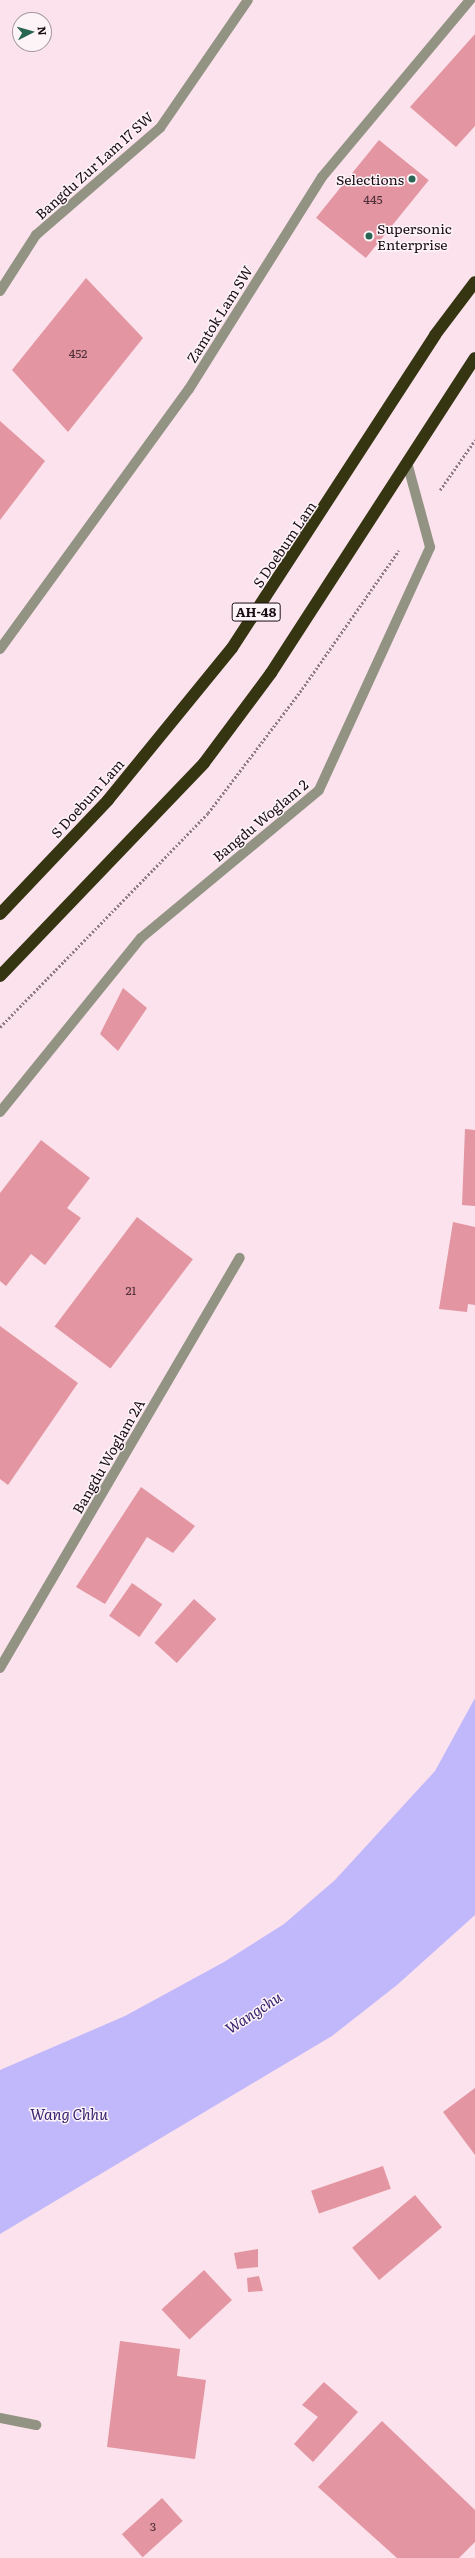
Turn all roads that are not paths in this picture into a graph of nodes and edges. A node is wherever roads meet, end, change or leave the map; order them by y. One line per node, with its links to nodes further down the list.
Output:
1 (248, 0): 4 (street, Bangdu Zur Lam 17 SW)
2 (470, 0): 7 (street, Zamtok Lam SW)
3 (475, 282): 8 (highway, S Doebum Lam / AH-48)
4 (0, 291)
5 (475, 358): 6 (highway, AH-48)
6 (408, 466): 9 (highway, AH-48); 10 (street, Bangdu Woglam 2)
7 (0, 649)
8 (0, 914)
9 (0, 976)
10 (0, 1112)
11 (240, 1258): 12 (street, Bangdu Woglam 2A)
12 (0, 1668)
13 (0, 2418): 14 (street)
14 (36, 2425)

